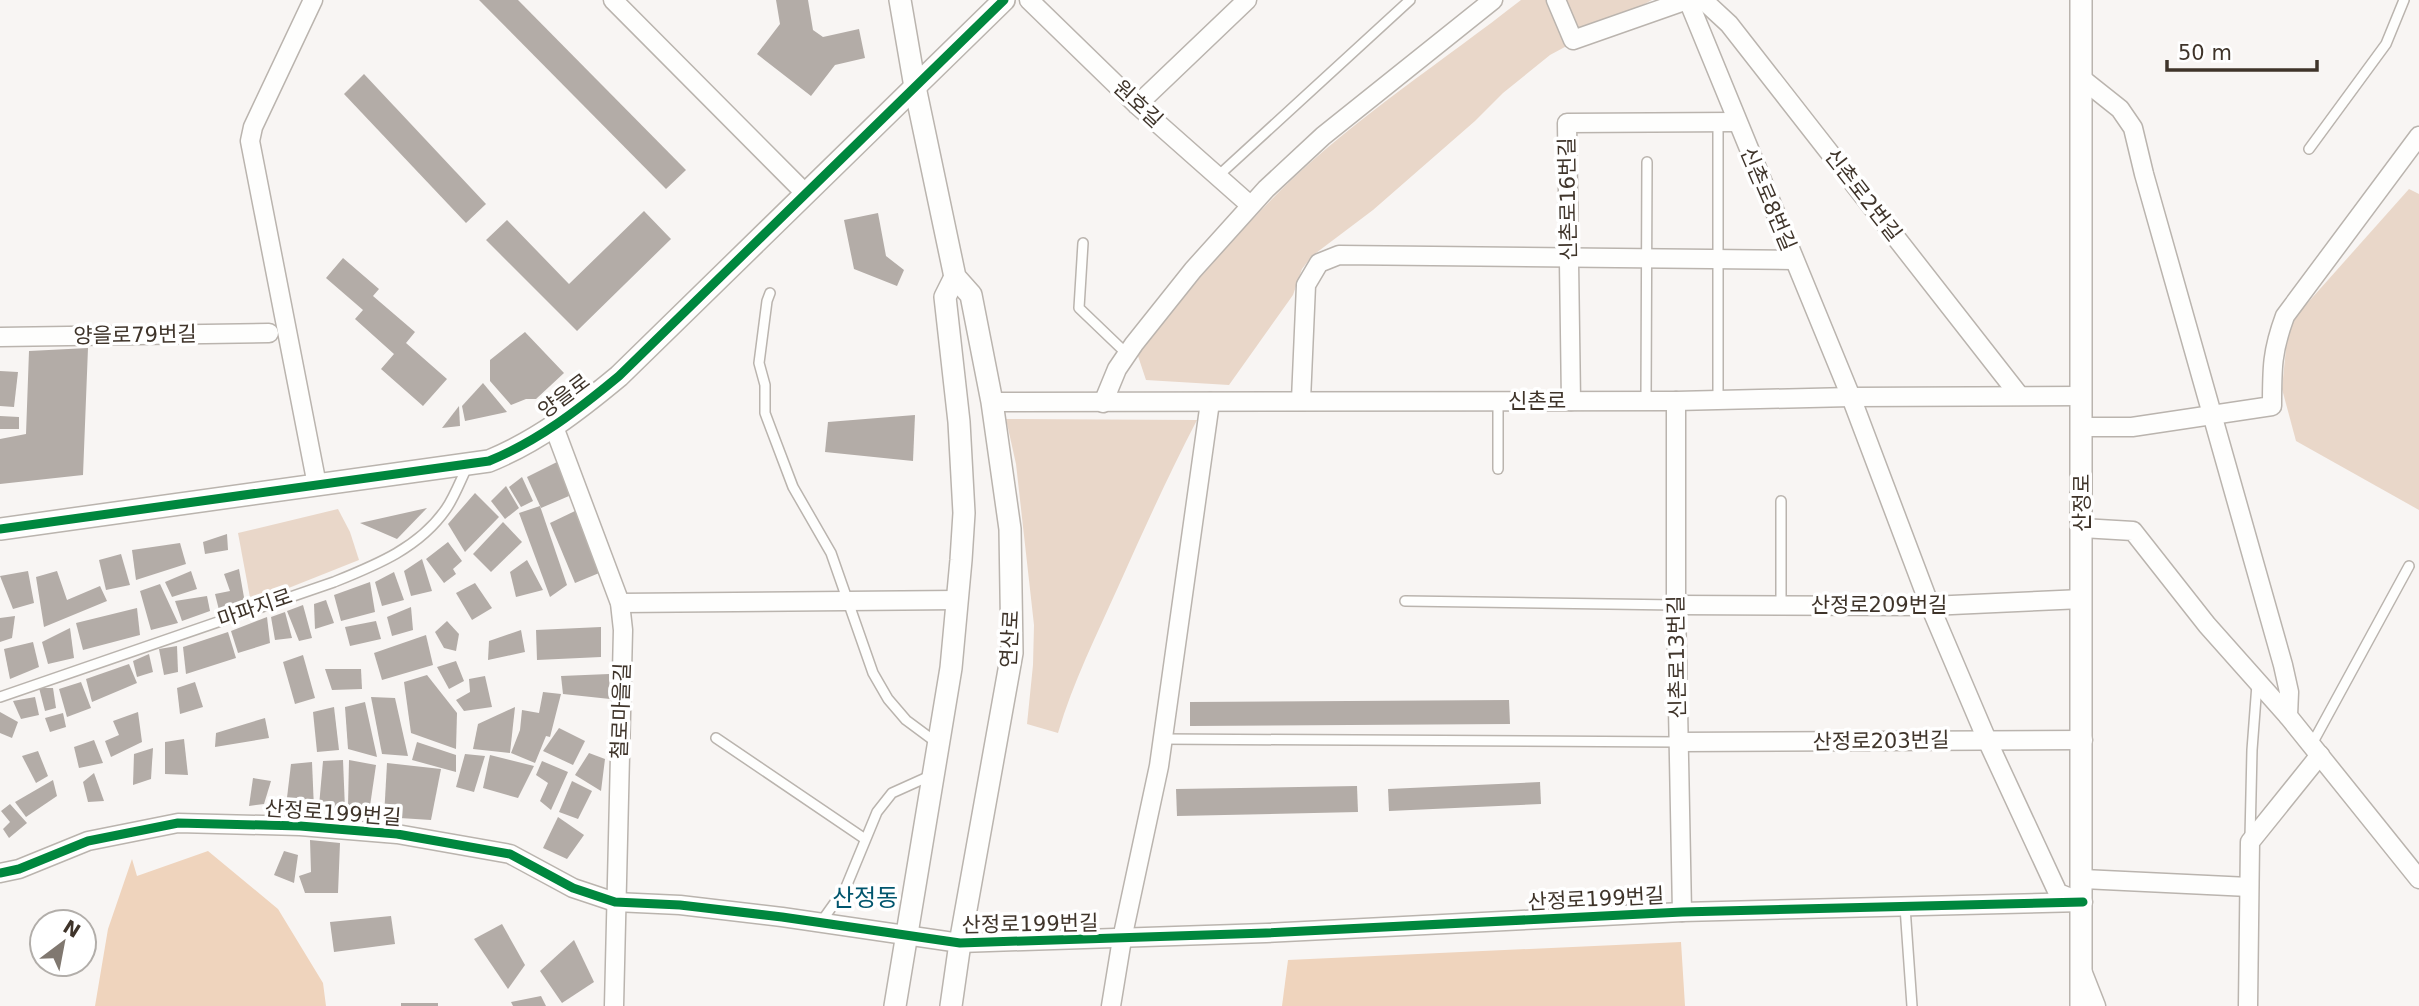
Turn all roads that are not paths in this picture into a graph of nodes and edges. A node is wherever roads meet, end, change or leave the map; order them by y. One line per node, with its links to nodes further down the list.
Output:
1 (313, 0): 52 (street)
2 (613, 0): 23 (street)
3 (900, 0): 15 (street, 연산로)
4 (1004, 0): 15 (street, 양을로)
5 (1029, 0): 16 (street, 원호길)
6 (1247, 0): 16 (street)
7 (1410, 0): 22 (lane)
8 (1493, 0): 24 (street)
9 (1556, 0): 10 (street)
10 (1687, 0): 18 (street, 신촌로8번길)
11 (1703, 0): 35 (street, 신촌로2번길)
12 (2081, 0): 14 (street, 산정로)
13 (2404, 0): 20 (lane)
14 (2081, 78): 36 (street, 산정로); 47 (street)
15 (915, 88): 23 (street, 양을로); 30 (street, 연산로)
16 (1137, 105): 22 (street, 원호길)
17 (1718, 122): 18 (street, 신촌로16번길); 26 (street, 신촌로16번길); 28 (lane)
18 (1736, 122): 29 (street, 신촌로8번길)
19 (2419, 136): 47 (street)
20 (2309, 149)
21 (1647, 162): 27 (lane)
22 (1218, 176): 24 (street, 원호길)
23 (805, 193): 49 (street, 양을로)
24 (1250, 205): 34 (street)
25 (1083, 243): 34 (lane)
26 (1569, 257): 27 (street); 38 (street); 41 (street, 신촌로16번길)
27 (1647, 258): 28 (street); 42 (lane)
28 (1718, 259): 29 (street); 39 (lane)
29 (1794, 260): 37 (street, 신촌로8번길)
30 (955, 277): 44 (street, 연산로); 58 (street, 연산로)
31 (771, 293): 60 (lane)
32 (269, 333): 33 (street, 양을로79번길)
33 (0, 337)
34 (1127, 354): 46 (street)
35 (2019, 395): 36 (street, 신촌로); 37 (street, 신촌로)
36 (2081, 396): 48 (street, 산정로)
37 (1851, 397): 39 (street, 신촌로); 64 (street, 신촌로8번길)
38 (1301, 400): 40 (street, 신촌로); 45 (street, 신촌로)
39 (1718, 400): 43 (street, 신촌로)
40 (1498, 401): 41 (street, 신촌로); 51 (lane)
41 (1571, 401): 42 (street, 신촌로)
42 (1646, 401): 43 (street, 신촌로)
43 (1676, 401): 62 (street, 신촌로13번길)
44 (992, 402): 46 (street, 신촌로); 89 (street, 연산로)
45 (1210, 402): 46 (street, 신촌로); 69 (street)
46 (1103, 403)
47 (2213, 415): 48 (street); 67 (street)
48 (2082, 427): 54 (street, 산정로)
49 (554, 428): 50 (street, 양을로); 61 (street, 철로마을길)
50 (469, 463): 52 (street, 양을로); 66 (lane, 마파지로)
51 (1498, 469)
52 (317, 485): 55 (street, 양을로)
53 (1781, 501): 63 (lane)
54 (2082, 528): 57 (street, 산정로); 65 (street)
55 (0, 529)
56 (2409, 566): 74 (lane)
57 (2082, 599): 64 (street, 산정로209번길); 71 (street, 산정로)
58 (958, 600): 60 (street); 73 (street, 연산로)
59 (1405, 601): 62 (lane)
60 (848, 602): 61 (street); 73 (lane)
61 (620, 603): 82 (street, 철로마을길)
62 (1675, 604): 63 (street, 산정로209번길); 72 (street, 신촌로13번길)
63 (1781, 605): 64 (street, 산정로209번길)
64 (1930, 606): 70 (street, 신촌로8번길)
65 (2258, 682): 67 (street); 77 (lane)
66 (0, 697)
67 (2288, 716): 74 (street)
68 (716, 738): 76 (lane)
69 (1163, 739): 72 (lane); 88 (street)
70 (1987, 740): 71 (street, 산정로203번길); 72 (street, 산정로203번길); 83 (street, 신촌로8번길)
71 (2082, 740): 79 (street, 산정로)
72 (1679, 742): 85 (street, 신촌로13번길)
73 (939, 744): 75 (street, 연산로)
74 (2316, 749): 77 (street); 80 (street)
75 (933, 774): 76 (lane); 87 (street, 연산로)
76 (865, 839): 86 (lane)
77 (2250, 842): 81 (street)
78 (0, 873): 82 (street, 산정로199번길)
79 (2083, 879): 81 (street); 83 (street, 산정로)
80 (2419, 879)
81 (2249, 887): 98 (street)
82 (615, 902): 86 (street, 산정로199번길); 91 (street, 철로마을길)
83 (2083, 902): 84 (street, 산정로199번길); 90 (street, 산정로)
84 (1905, 907): 85 (street, 산정로199번길); 95 (lane)
85 (1682, 912): 88 (street, 산정로199번길)
86 (821, 923): 87 (street, 산정로199번길)
87 (906, 936): 89 (street, 산정로199번길); 92 (street, 연산로)
88 (1122, 940): 89 (street, 산정로199번길); 94 (street)
89 (960, 943): 93 (street, 연산로)
90 (2082, 971): 96 (street, 산정로); 97 (street)
91 (614, 1006)
92 (895, 1006)
93 (951, 1006)
94 (1111, 1006)
95 (1912, 1006)
96 (2081, 1006)
97 (2096, 1006)
98 (2248, 1006)

